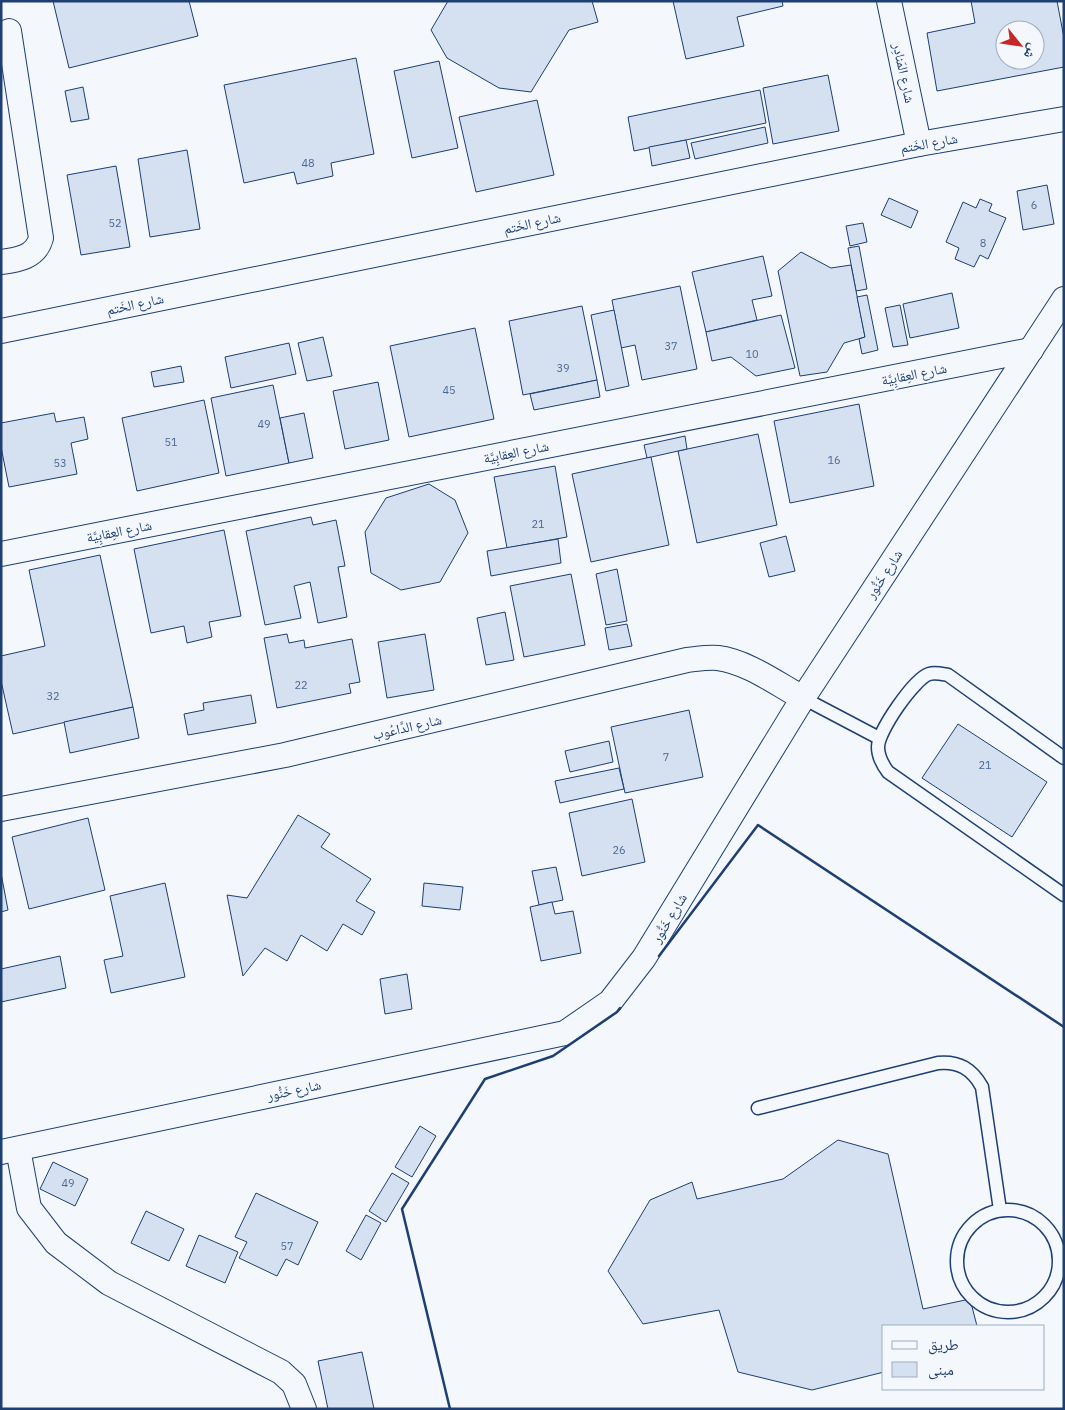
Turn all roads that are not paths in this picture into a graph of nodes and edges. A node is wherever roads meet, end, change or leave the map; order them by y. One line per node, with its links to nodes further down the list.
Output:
1 (890, 1): 4 (street, شارع المَنادِر)
2 (9, 31): 5 (street)
3 (1064, 119): 4 (street, شارع الخَتم)
4 (919, 144): 7 (street, شارع الخَتم)
5 (1, 262)
6 (1064, 299): 8 (street, شارع خَنُّور)
7 (1, 331)
8 (1031, 350): 9 (street, شارع العِقابِيَّة); 10 (street, شارع خَنُّور)
9 (1, 554)
10 (803, 698): 11 (lane); 13 (street, شارع الدَّاعُوب); 16 (street, شارع خَنُّور)
11 (879, 738): 12 (lane); 14 (lane)
12 (1064, 758)
13 (1, 809)
14 (1064, 895)
15 (758, 1108): 17 (lane)
16 (10, 1150): 18 (street)
17 (1000, 1210): 17 (lane)
18 (304, 1409)

